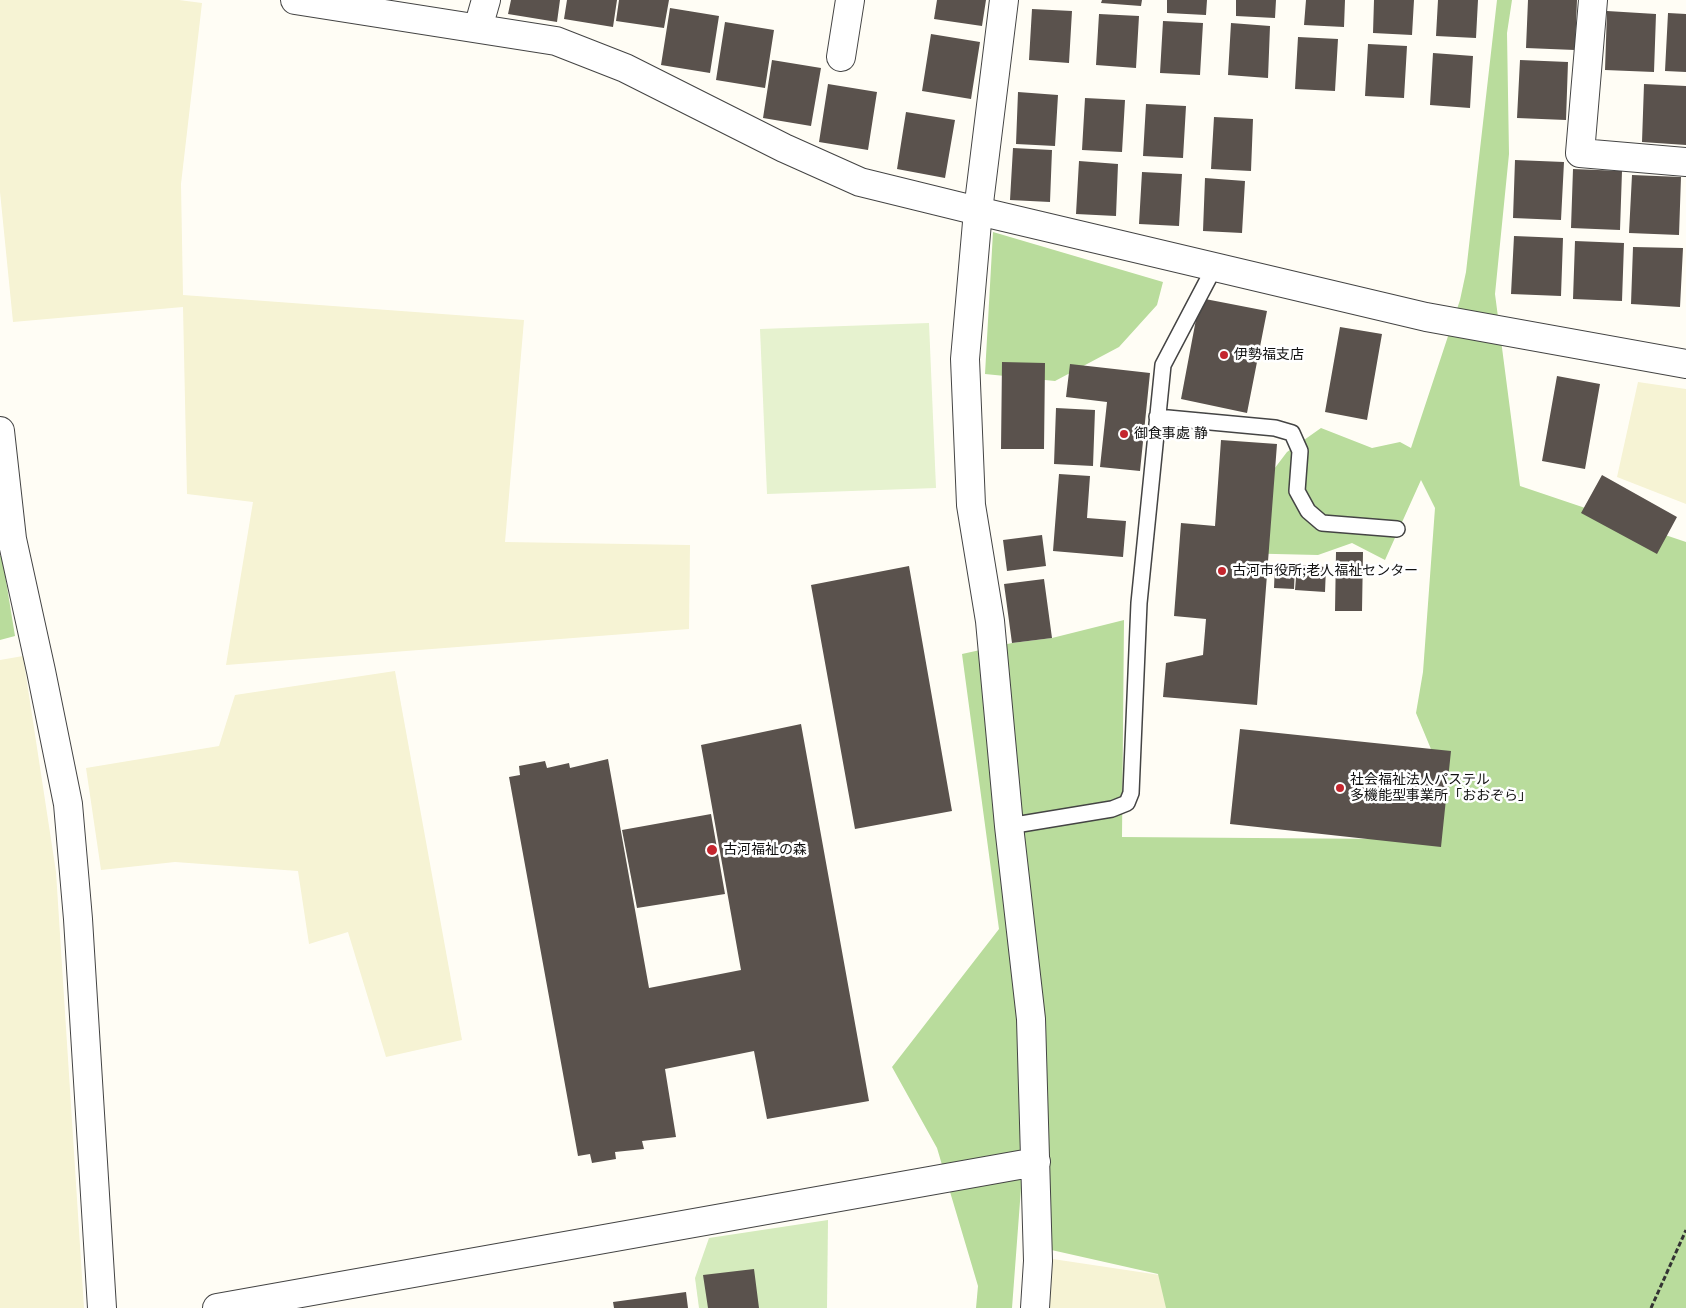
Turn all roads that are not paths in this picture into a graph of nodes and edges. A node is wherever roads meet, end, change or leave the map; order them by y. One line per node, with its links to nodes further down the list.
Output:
1 (294, 0): 6 (street)
2 (486, 0): 6 (street)
3 (850, 0): 7 (street)
4 (1004, 0): 9 (street)
5 (1593, 0): 8 (street)
6 (478, 28): 9 (street)
7 (841, 57)
8 (1686, 162)
9 (978, 211): 10 (street); 16 (street)
10 (1214, 268): 11 (street); 12 (lane)
11 (1686, 364)
12 (1157, 417): 14 (lane); 16 (lane)
13 (0, 431): 15 (street)
14 (1397, 529)
15 (6, 539): 18 (street)
16 (1009, 826): 17 (street)
17 (1036, 1162): 19 (street); 20 (street)
18 (102, 1308)
19 (217, 1308)
20 (1035, 1308)

